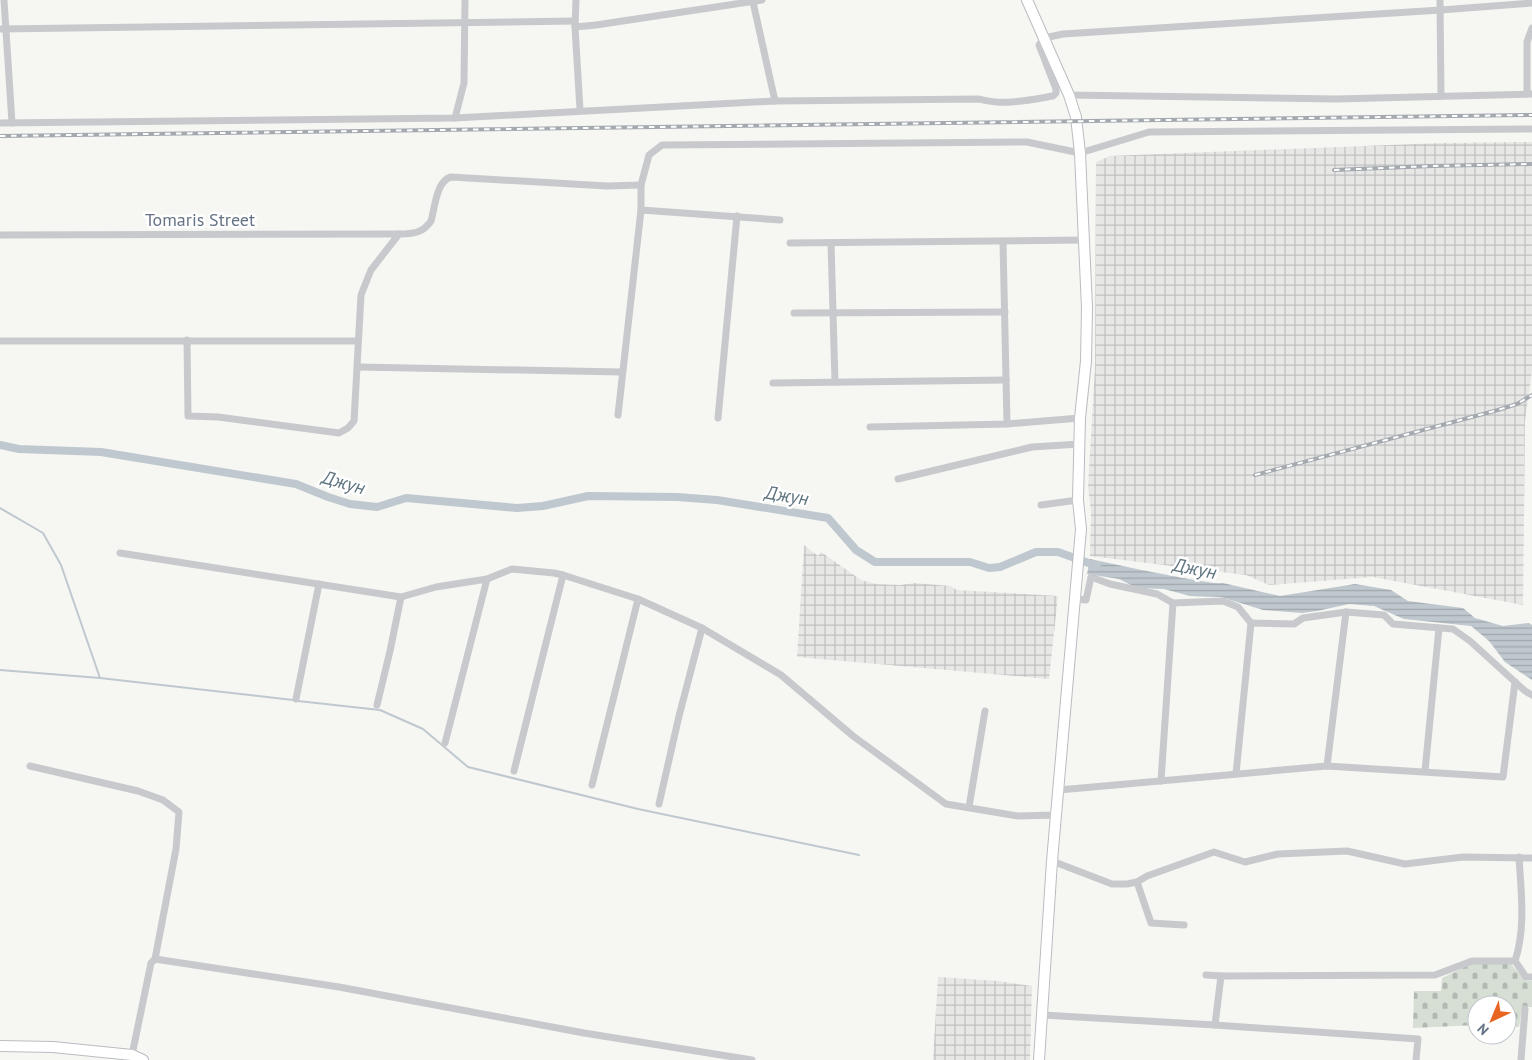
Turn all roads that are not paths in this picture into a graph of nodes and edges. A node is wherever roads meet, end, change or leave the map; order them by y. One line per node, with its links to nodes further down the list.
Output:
1 (4, 0): 13 (street)
2 (465, 0): 10 (street)
3 (576, 0): 11 (street)
4 (762, 0): 7 (street)
5 (1026, 0): 14 (main road)
6 (1440, 0): 9 (street)
7 (753, 2): 11 (street); 18 (street)
8 (1532, 2): 9 (street)
9 (1440, 10): 14 (street); 17 (street)
10 (465, 22): 11 (street); 13 (street); 20 (street)
11 (575, 24): 19 (street)
12 (1532, 28): 15 (street)
13 (3, 29): 22 (street)
14 (1044, 38): 16 (main road); 18 (street)
15 (1530, 94): 17 (street)
16 (1069, 95): 17 (street); 24 (main road)
17 (1441, 96)
18 (775, 101): 19 (street)
19 (580, 110): 20 (street)
20 (455, 118): 22 (street)
21 (0, 123): 22 (street)
22 (12, 123)
23 (1532, 129): 24 (street)
24 (1080, 153): 25 (street); 31 (main road)
25 (641, 185): 26 (street); 29 (street, Tomaris Street)
26 (640, 210): 27 (street); 42 (street)
27 (737, 216): 28 (street); 47 (street)
28 (780, 220)
29 (399, 234): 30 (street, Tomaris Street); 40 (street)
30 (0, 235)
31 (1084, 240): 32 (street); 48 (main road)
32 (1003, 242): 33 (street); 35 (street)
33 (831, 243): 34 (street); 37 (street)
34 (790, 244)
35 (1005, 312): 37 (street); 43 (street)
36 (794, 313): 37 (street)
37 (832, 314): 45 (street)
38 (187, 340): 39 (street); 40 (street); 41 (street)
39 (0, 341)
40 (358, 341): 41 (street)
41 (358, 367): 42 (street)
42 (621, 372): 46 (street)
43 (1006, 380): 45 (street); 49 (street)
44 (773, 382): 45 (street)
45 (835, 382)
46 (618, 416)
47 (718, 418)
48 (1080, 418): 49 (street); 51 (main road)
49 (1007, 424): 50 (street)
50 (870, 427)
51 (1080, 444): 52 (street); 53 (main road)
52 (898, 479)
53 (1078, 500): 54 (street); 61 (main road)
54 (1041, 505)
55 (120, 553): 58 (street)
56 (562, 575): 57 (street); 60 (street); 75 (street)
57 (487, 579): 59 (street); 72 (street)
58 (318, 584): 59 (street); 69 (street)
59 (401, 597): 70 (street)
60 (638, 599): 65 (street); 79 (street)
61 (1076, 599): 62 (street); 80 (main road)
62 (1173, 603): 64 (street); 78 (street)
63 (1346, 612): 64 (street); 66 (street); 74 (street)
64 (1251, 623): 77 (street)
65 (702, 628): 81 (street); 82 (street)
66 (1439, 628): 67 (street); 76 (street)
67 (1515, 682): 68 (street); 76 (street)
68 (1532, 695)
69 (296, 699)
70 (377, 705)
71 (985, 711): 82 (street)
72 (445, 743)
73 (30, 766): 89 (street)
74 (1327, 766): 76 (street); 77 (street)
75 (514, 771)
76 (1425, 771)
77 (1236, 774): 78 (street)
78 (1161, 781): 80 (street)
79 (592, 785)
80 (1059, 790): 83 (main road)
81 (659, 804)
82 (968, 808): 83 (street)
83 (1056, 815): 86 (main road)
84 (1518, 857): 85 (street); 87 (street); 90 (street)
85 (1532, 858)
86 (1052, 861): 87 (street); 95 (main road)
87 (1137, 882): 88 (street)
88 (1184, 925)
89 (155, 959): 98 (street); 100 (street)
90 (1515, 961): 92 (street); 93 (street)
91 (1206, 974): 92 (street)
92 (1221, 976): 96 (street)
93 (1532, 977)
94 (1525, 1009): 103 (street)
95 (1043, 1015): 96 (street); 101 (main road)
96 (1215, 1025): 102 (street)
97 (0, 1046): 98 (main road)
98 (132, 1055): 99 (main road)
99 (143, 1060)
100 (752, 1060)
101 (1039, 1060)
102 (1416, 1060)
103 (1521, 1060)

